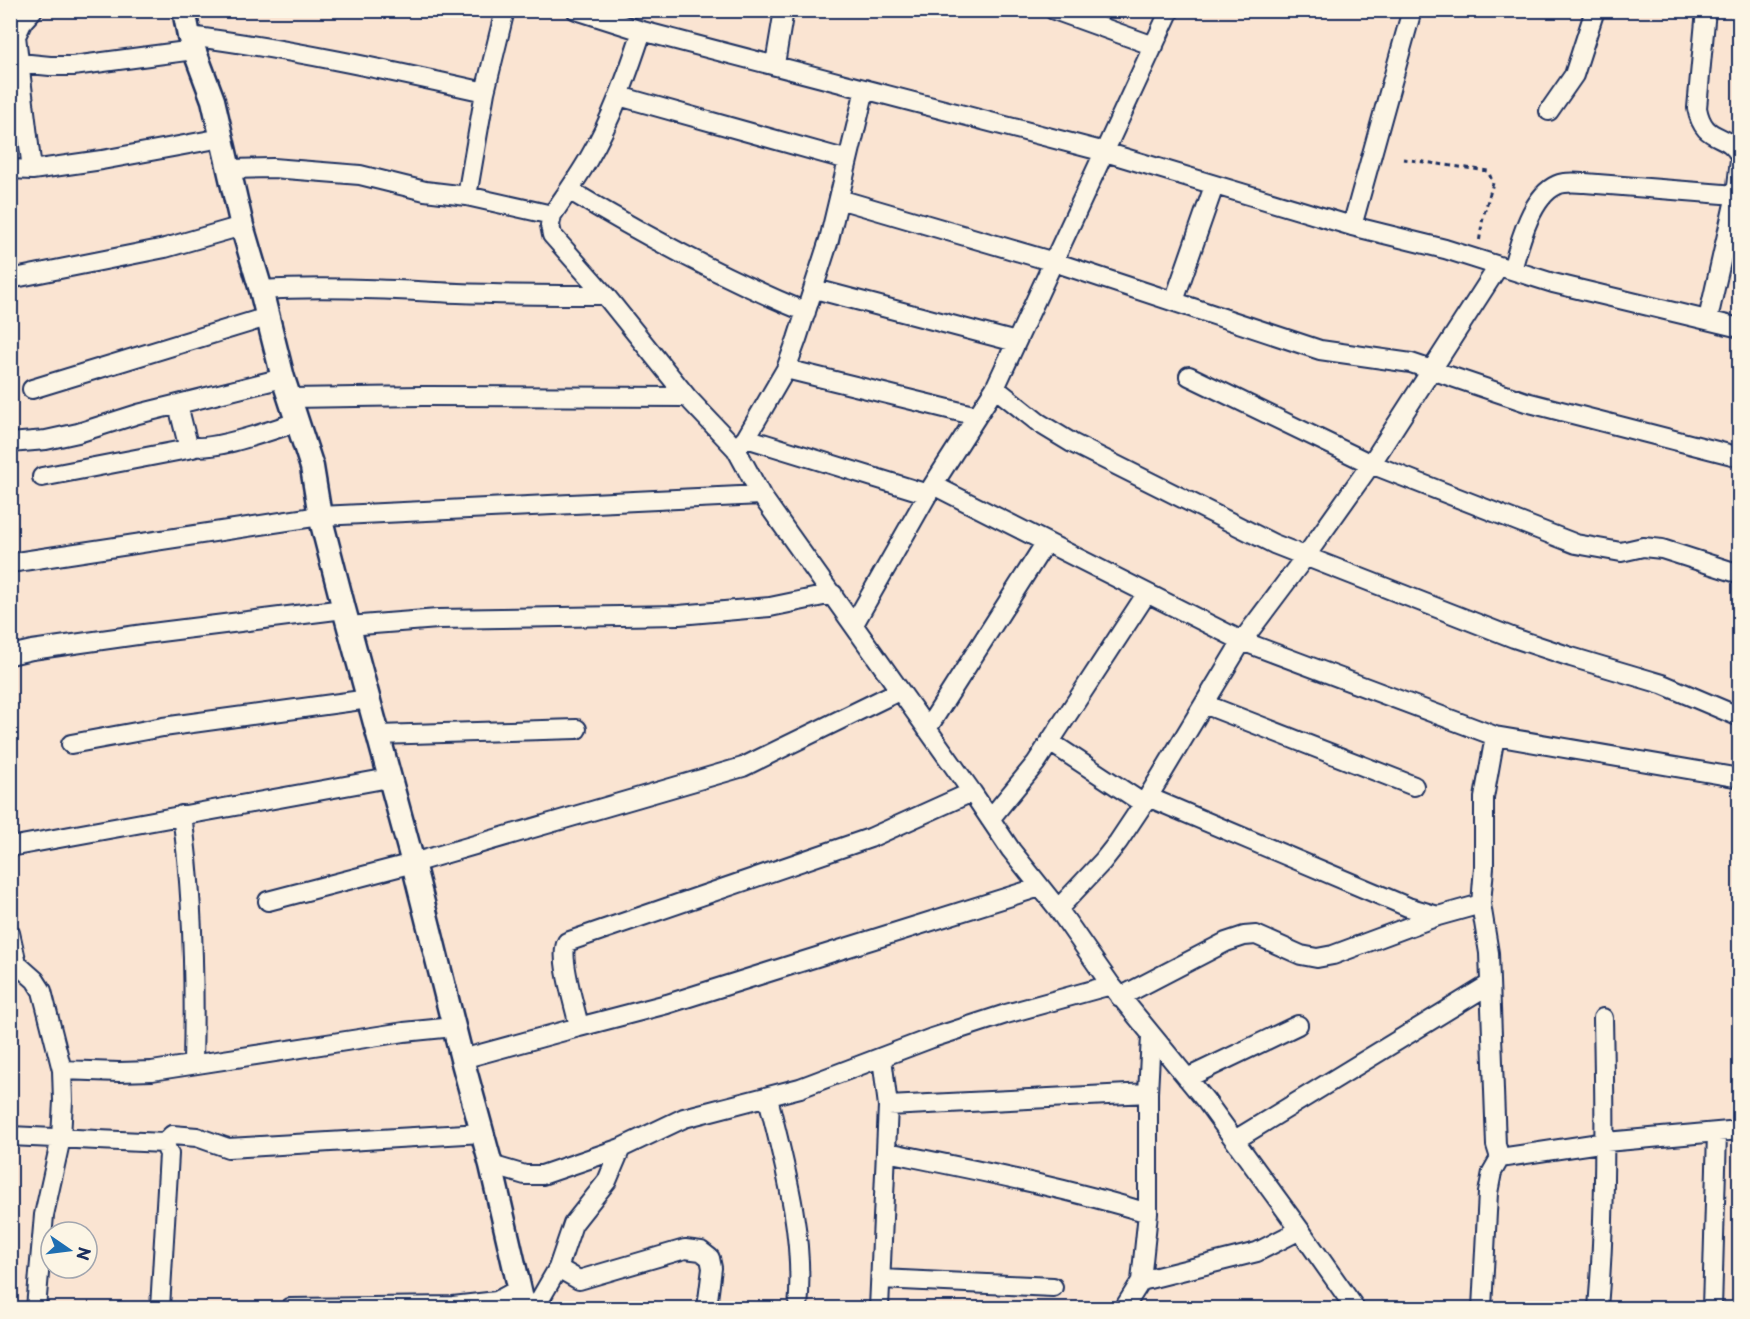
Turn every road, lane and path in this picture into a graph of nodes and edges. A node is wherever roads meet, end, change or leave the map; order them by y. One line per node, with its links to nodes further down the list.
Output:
1 (33, 10): 14 (street)
2 (184, 10): 12 (street)
3 (505, 10): 17 (street)
4 (784, 10): 15 (street)
5 (1054, 10): 13 (street)
6 (1170, 10): 13 (street)
7 (1412, 10): 35 (street)
8 (1595, 10): 19 (street)
9 (1706, 10): 22 (street)
10 (584, 12): 11 (street)
11 (642, 31): 15 (street); 18 (street)
12 (192, 43): 14 (street); 17 (street); 20 (street)
13 (1154, 46): 21 (street)
14 (14, 62): 27 (street)
15 (775, 64): 16 (street)
16 (865, 88): 21 (street); 24 (street)
17 (485, 92): 30 (street)
18 (620, 96): 24 (street); 29 (street)
19 (1549, 111)
20 (222, 138): 26 (street); 27 (street)
21 (1105, 152): 28 (street); 37 (street)
22 (1740, 158): 32 (street)
23 (1403, 159): 36 (path)
24 (848, 160): 31 (street)
25 (10, 169): 27 (street)
26 (230, 169): 30 (street); 34 (street)
27 (32, 170)
28 (1214, 186): 35 (street); 43 (street)
29 (569, 190): 33 (street); 44 (street)
30 (466, 196): 33 (street)
31 (839, 199): 37 (street); 40 (street)
32 (1736, 205): 38 (street); 46 (street)
33 (552, 215): 42 (street)
34 (242, 226): 39 (street); 41 (street)
35 (1352, 226): 36 (street)
36 (1476, 259): 38 (street)
37 (1054, 262): 43 (street); 48 (street)
38 (1505, 269): 46 (street); 50 (street)
39 (10, 279)
40 (815, 289): 44 (street); 48 (street)
41 (261, 290): 42 (street); 45 (street)
42 (605, 295): 55 (street)
43 (1174, 301): 50 (street)
44 (806, 312): 49 (street)
45 (267, 317): 52 (street); 54 (street)
46 (1708, 319): 47 (street)
47 (1740, 328)
48 (1016, 342): 53 (street)
49 (786, 369): 57 (street); 60 (street)
50 (1433, 370): 62 (street); 63 (street)
51 (1189, 376): 63 (street)
52 (287, 388): 55 (street); 56 (street); 58 (street)
53 (995, 388): 57 (street); 69 (street)
54 (32, 389)
55 (687, 397): 60 (street)
56 (178, 405): 59 (street); 61 (street)
57 (977, 416): 65 (street)
58 (297, 422): 61 (street); 67 (street)
59 (10, 443)
60 (741, 443): 65 (street); 66 (street)
61 (193, 448): 64 (street)
62 (1740, 457)
63 (1371, 464): 69 (street); 71 (street)
64 (42, 477)
65 (930, 489): 68 (street); 75 (street)
66 (761, 495): 67 (street); 73 (street)
67 (320, 516): 70 (street); 74 (street)
68 (1046, 542): 72 (street); 83 (street)
69 (1305, 557): 76 (street); 81 (street)
70 (10, 563)
71 (1740, 574)
72 (1147, 593): 76 (street); 86 (street)
73 (833, 594): 74 (street); 75 (street)
74 (346, 617): 77 (street); 79 (street)
75 (854, 624): 78 (street)
76 (1242, 641): 80 (street); 85 (street)
77 (10, 655)
78 (899, 691): 83 (street); 96 (street)
79 (369, 699): 84 (street); 87 (street)
80 (1204, 704): 90 (street); 92 (street)
81 (1740, 717)
82 (577, 729): 84 (street)
83 (927, 729): 91 (street)
84 (378, 735): 88 (street)
85 (1495, 736): 89 (street); 99 (street)
86 (1050, 742): 92 (street); 94 (street)
87 (71, 744)
88 (389, 778): 93 (street); 96 (street)
89 (1740, 778)
90 (1414, 786)
91 (972, 792): 94 (street); 109 (street)
92 (1146, 800): 100 (street); 101 (street)
93 (182, 815): 95 (street); 113 (street)
94 (990, 819): 97 (street)
95 (10, 847)
96 (413, 863): 98 (street); 108 (street)
97 (1040, 887): 100 (street); 109 (street)
98 (268, 901)
99 (1481, 904): 101 (street); 104 (street)
100 (1058, 909): 105 (street)
101 (1438, 916): 105 (street)
102 (10, 933): 103 (street)
103 (14, 966): 114 (street)
104 (1490, 984): 124 (street); 129 (street)
105 (1115, 991): 110 (street); 111 (street)
106 (1603, 1018): 125 (street)
107 (1298, 1025): 115 (street)
108 (454, 1027): 112 (street); 113 (street)
109 (579, 1027): 112 (street)
110 (1151, 1035): 115 (street); 116 (street)
111 (882, 1058): 117 (street); 118 (street)
112 (462, 1059): 120 (street)
113 (193, 1063): 114 (street)
114 (62, 1070): 123 (street)
115 (1187, 1078): 124 (street)
116 (1148, 1093): 118 (street); 131 (street)
117 (768, 1098): 127 (street); 143 (street)
118 (888, 1106): 128 (street)
119 (1740, 1130): 121 (street)
120 (482, 1133): 126 (street); 130 (street)
121 (1717, 1133): 125 (street); 149 (street)
122 (10, 1136): 123 (street)
123 (61, 1138): 126 (street); 138 (street)
124 (1235, 1140): 132 (street)
125 (1606, 1142): 129 (street); 148 (street)
126 (164, 1143): 139 (street)
127 (621, 1148): 130 (street); 133 (street)
128 (887, 1152): 131 (street); 134 (street)
129 (1500, 1158): 147 (street)
130 (491, 1165): 137 (street)
131 (1148, 1213): 135 (street)
132 (1300, 1230): 135 (street); 146 (street)
133 (558, 1268): 141 (street); 142 (street)
134 (881, 1279): 136 (street); 144 (street)
135 (1142, 1281): 145 (street)
136 (1053, 1287)
137 (522, 1299): 140 (street)
138 (36, 1308)
139 (160, 1308)
140 (290, 1308)
141 (535, 1308)
142 (707, 1308)
143 (798, 1308)
144 (879, 1308)
145 (1124, 1308)
146 (1355, 1308)
147 (1482, 1308)
148 (1598, 1308)
149 (1712, 1308)

